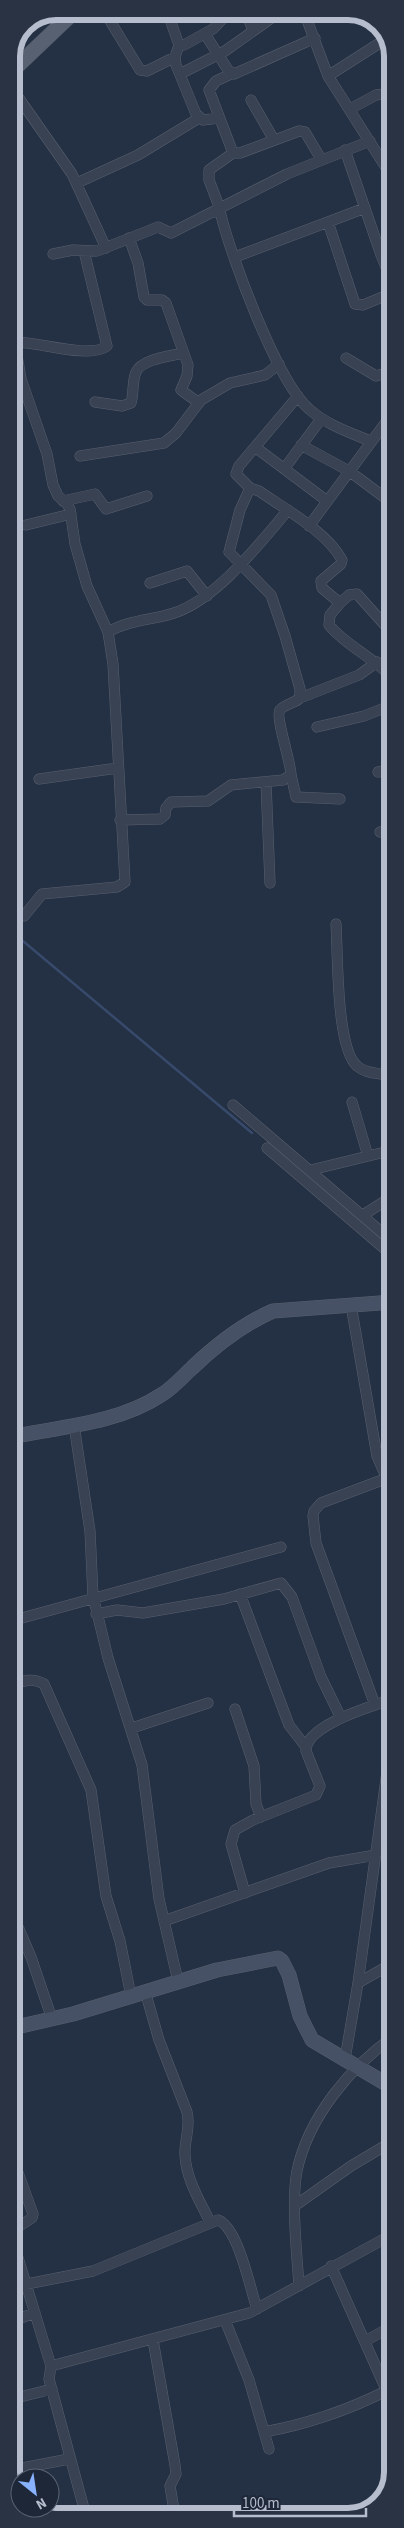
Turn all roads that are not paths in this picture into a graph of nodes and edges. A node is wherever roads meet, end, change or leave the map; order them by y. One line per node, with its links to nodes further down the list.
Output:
1 (66, 20): 15 (main road)
2 (109, 20): 14 (street)
3 (170, 20): 12 (street)
4 (223, 20): 9 (street)
5 (248, 20): 8 (street)
6 (268, 20): 8 (street)
7 (307, 20): 10 (street)
8 (253, 30): 13 (street)
9 (205, 34): 12 (street); 13 (street)
10 (315, 38): 17 (street); 18 (street)
11 (381, 42): 18 (street)
12 (179, 45): 14 (street)
13 (218, 54): 16 (street); 17 (street)
14 (176, 57): 16 (street)
15 (20, 63)
16 (180, 74): 23 (street)
17 (231, 74): 24 (street)
18 (328, 76): 22 (street)
19 (384, 94): 22 (street)
20 (20, 99): 31 (street)
21 (251, 100): 25 (street)
22 (350, 109): 26 (street)
23 (198, 118): 24 (street); 31 (street)
24 (219, 118): 28 (street)
25 (274, 140): 28 (street); 29 (street)
26 (370, 141): 27 (street); 30 (street)
27 (346, 150): 29 (street); 32 (street)
28 (233, 153): 33 (street)
29 (321, 160): 33 (street)
30 (384, 164)
31 (77, 183): 36 (street)
32 (365, 208): 34 (street); 40 (street)
33 (217, 211): 35 (street); 39 (street)
34 (328, 222): 39 (street); 41 (street)
35 (128, 238): 36 (street); 43 (street)
36 (106, 248): 37 (street)
37 (84, 251): 38 (street); 42 (street)
38 (53, 254)
39 (235, 257): 45 (street)
40 (384, 260)
41 (384, 296)
42 (20, 343)
43 (183, 353): 49 (street); 50 (street)
44 (346, 358): 46 (street)
45 (280, 364): 48 (street); 50 (street)
46 (384, 374)
47 (20, 380): 62 (street)
48 (298, 396): 51 (street); 55 (street)
49 (95, 402)
50 (199, 403): 56 (street)
51 (321, 419): 53 (street); 54 (street)
52 (384, 424): 53 (street)
53 (370, 441): 58 (street)
54 (301, 445): 57 (street); 58 (street)
55 (255, 447): 57 (street); 59 (street)
56 (80, 456)
57 (284, 469): 63 (street)
58 (348, 471): 61 (street); 63 (street)
59 (250, 488): 64 (street); 68 (street)
60 (147, 496): 62 (street)
61 (384, 497)
62 (63, 501): 65 (street)
63 (326, 501): 67 (street)
64 (288, 510): 67 (street); 68 (street)
65 (71, 514): 66 (street); 73 (street)
66 (26, 526)
67 (309, 526): 71 (street)
68 (239, 564): 70 (street); 76 (street)
69 (150, 583): 70 (street)
70 (207, 596): 73 (street)
71 (340, 603): 72 (street); 74 (street)
72 (384, 624)
73 (108, 632): 79 (street)
74 (377, 662): 75 (street); 76 (street)
75 (384, 669)
76 (300, 698): 82 (street)
77 (384, 708): 78 (street)
78 (317, 727)
79 (118, 768): 83 (street); 86 (street)
80 (384, 771): 81 (street)
81 (378, 772)
82 (291, 775): 84 (street); 85 (street)
83 (39, 779)
84 (266, 782): 86 (street); 89 (street)
85 (340, 799)
86 (120, 820): 90 (street)
87 (384, 831): 88 (street)
88 (380, 832)
89 (270, 883)
90 (24, 916)
91 (336, 924): 92 (street)
92 (384, 1075)
93 (352, 1102): 97 (street)
94 (233, 1105): 98 (street)
95 (266, 1148): 102 (street)
96 (384, 1152): 97 (street)
97 (368, 1156): 98 (street)
98 (311, 1170): 100 (street)
99 (384, 1202): 100 (street)
100 (363, 1215): 101 (street)
101 (384, 1234)
102 (384, 1248)
103 (384, 1303): 104 (street)
104 (351, 1305): 105 (street); 107 (street)
105 (74, 1425): 106 (street); 111 (street)
106 (20, 1435)
107 (384, 1470)
108 (384, 1480): 117 (street)
109 (281, 1547): 111 (street)
110 (240, 1594): 112 (street); 119 (street); 121 (street)
111 (93, 1596): 112 (street); 113 (street)
112 (96, 1614): 120 (street)
113 (20, 1618)
114 (20, 1682): 132 (street)
115 (384, 1702): 117 (street)
116 (208, 1704): 120 (street)
117 (376, 1705): 119 (street)
118 (235, 1709): 123 (street)
119 (341, 1718): 121 (street)
120 (132, 1728): 126 (street)
121 (306, 1747): 123 (street)
122 (384, 1815): 124 (street)
123 (261, 1817): 125 (street)
124 (376, 1855): 125 (street); 130 (street)
125 (245, 1893): 126 (street)
126 (164, 1921): 129 (street)
127 (20, 1937): 133 (street)
128 (384, 1968): 130 (street)
129 (178, 1981): 131 (street); 136 (street)
130 (358, 1983): 136 (street)
131 (144, 1991): 132 (street); 141 (street)
132 (131, 1996): 133 (street)
133 (52, 2019): 134 (street)
134 (20, 2026)
135 (384, 2042): 136 (street)
136 (351, 2062): 137 (street); 140 (street)
137 (384, 2082)
138 (384, 2146): 140 (street)
139 (20, 2178): 142 (street)
140 (296, 2205): 148 (street)
141 (210, 2222): 146 (street); 149 (street)
142 (20, 2226)
143 (384, 2239): 145 (street)
144 (20, 2266): 146 (street)
145 (331, 2266): 148 (street); 155 (street)
146 (25, 2283): 147 (street); 150 (street)
147 (20, 2285)
148 (299, 2286): 149 (street)
149 (257, 2309): 152 (street)
150 (35, 2313): 151 (street); 156 (street)
151 (20, 2318)
152 (225, 2320): 154 (street); 161 (street)
153 (384, 2331): 155 (street)
154 (153, 2340): 156 (street); 166 (street)
155 (365, 2341): 157 (street)
156 (51, 2366): 158 (street)
157 (384, 2385)
158 (52, 2389): 160 (street); 163 (street)
159 (384, 2391): 161 (street)
160 (20, 2397)
161 (264, 2432): 162 (street)
162 (269, 2449)
163 (69, 2459): 164 (street); 165 (street)
164 (22, 2468)
165 (84, 2508)
166 (174, 2508)

